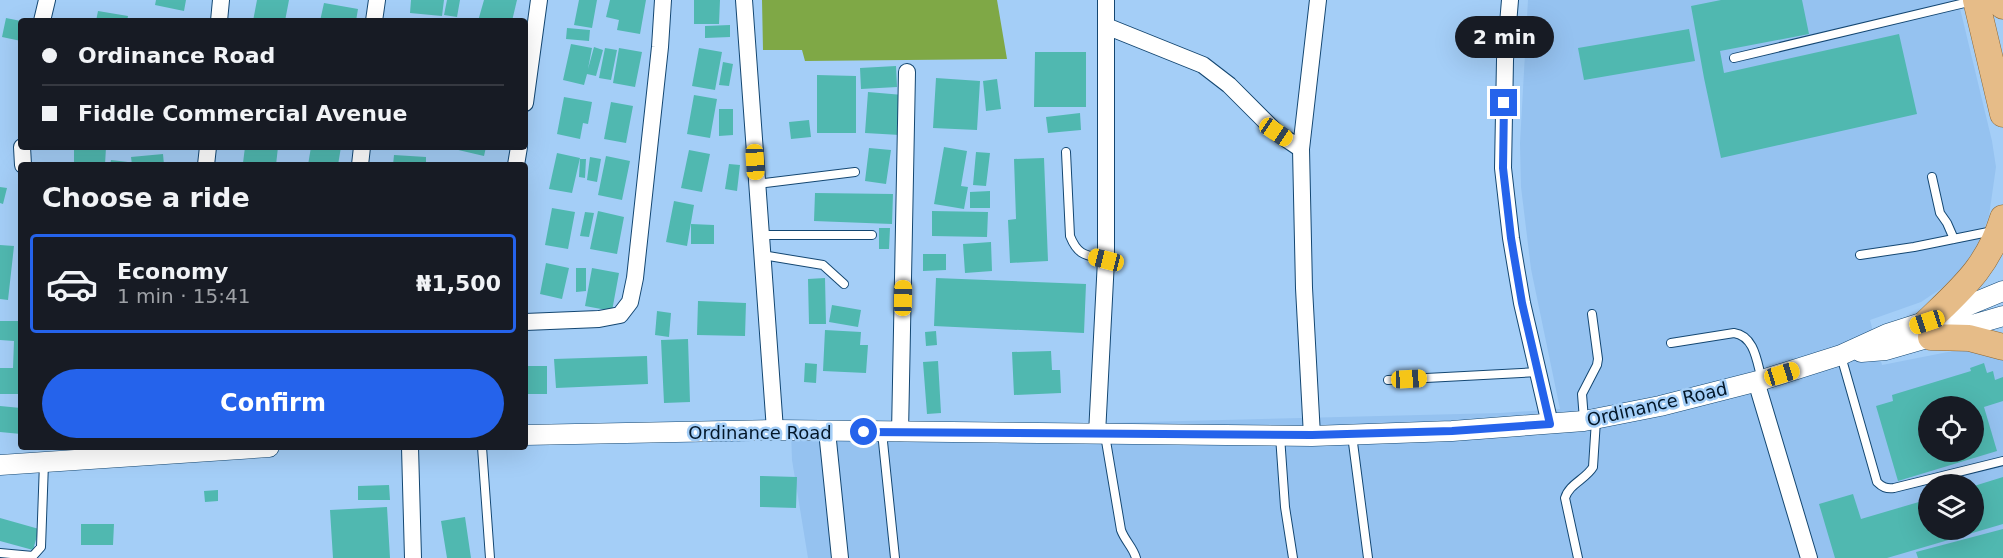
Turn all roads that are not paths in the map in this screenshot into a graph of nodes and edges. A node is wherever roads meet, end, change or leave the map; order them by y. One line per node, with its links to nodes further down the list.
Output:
1 (47, 0): 13 (street)
2 (221, 0): 14 (street)
3 (376, 0): 15 (street)
4 (539, 0): 19 (street)
5 (663, 0): 37 (street)
6 (744, 0): 25 (street)
7 (1106, 0): 16 (street)
8 (1318, 0): 21 (street)
9 (1510, 0): 42 (street)
10 (1976, 0): 17 (lane); 20 (main road)
11 (2002, 0): 12 (main road)
12 (2003, 6)
13 (43, 18)
14 (219, 18)
15 (375, 18)
16 (1106, 26): 21 (street); 32 (street)
17 (1734, 58)
18 (907, 72): 49 (street)
19 (528, 81)
20 (2003, 114)
21 (1302, 149): 54 (street)
22 (1066, 152): 32 (lane)
23 (855, 172): 25 (lane)
24 (1932, 177): 29 (lane)
25 (757, 184): 28 (street)
26 (2001, 224): 29 (lane); 38 (main road)
27 (872, 234): 28 (lane)
28 (760, 235): 30 (street)
29 (1954, 239): 31 (lane)
30 (762, 255): 33 (lane); 47 (street)
31 (1860, 255)
32 (1106, 260): 50 (street)
33 (844, 285)
34 (2003, 291): 38 (street, Ordinance Road)
35 (1592, 314): 45 (lane)
36 (2003, 316): 38 (street, Ordinance Road)
37 (528, 322)
38 (1929, 329): 40 (main road); 41 (street, Ordinance Road)
39 (1671, 343): 44 (lane)
40 (2003, 346)
41 (1845, 354): 44 (street, Ordinance Road); 58 (lane)
42 (1538, 372): 43 (lane); 46 (street)
43 (1388, 380)
44 (1759, 380): 45 (street, Ordinance Road); 70 (street)
45 (1590, 420): 46 (street, Ordinance Road); 69 (lane)
46 (1550, 424): 51 (street, Ordinance Road)
47 (775, 430): 48 (street, Ordinance Road); 52 (street, Ordinance Road)
48 (828, 431): 49 (street, Ordinance Road); 64 (street)
49 (891, 433): 50 (street, Ordinance Road); 65 (lane)
50 (1101, 434): 53 (street, Ordinance Road); 66 (lane)
51 (1352, 434): 54 (street, Ordinance Road); 68 (lane)
52 (528, 435)
53 (1280, 435): 54 (street, Ordinance Road); 67 (lane)
54 (1312, 435)
55 (224, 450): 59 (street)
56 (411, 450): 62 (street)
57 (482, 450): 63 (lane)
58 (2003, 461)
59 (44, 462): 60 (street); 61 (lane)
60 (0, 465)
61 (0, 553)
62 (413, 558)
63 (490, 558)
64 (840, 558)
65 (895, 558)
66 (1136, 558)
67 (1293, 558)
68 (1368, 558)
69 (1578, 558)
70 (1809, 558)

